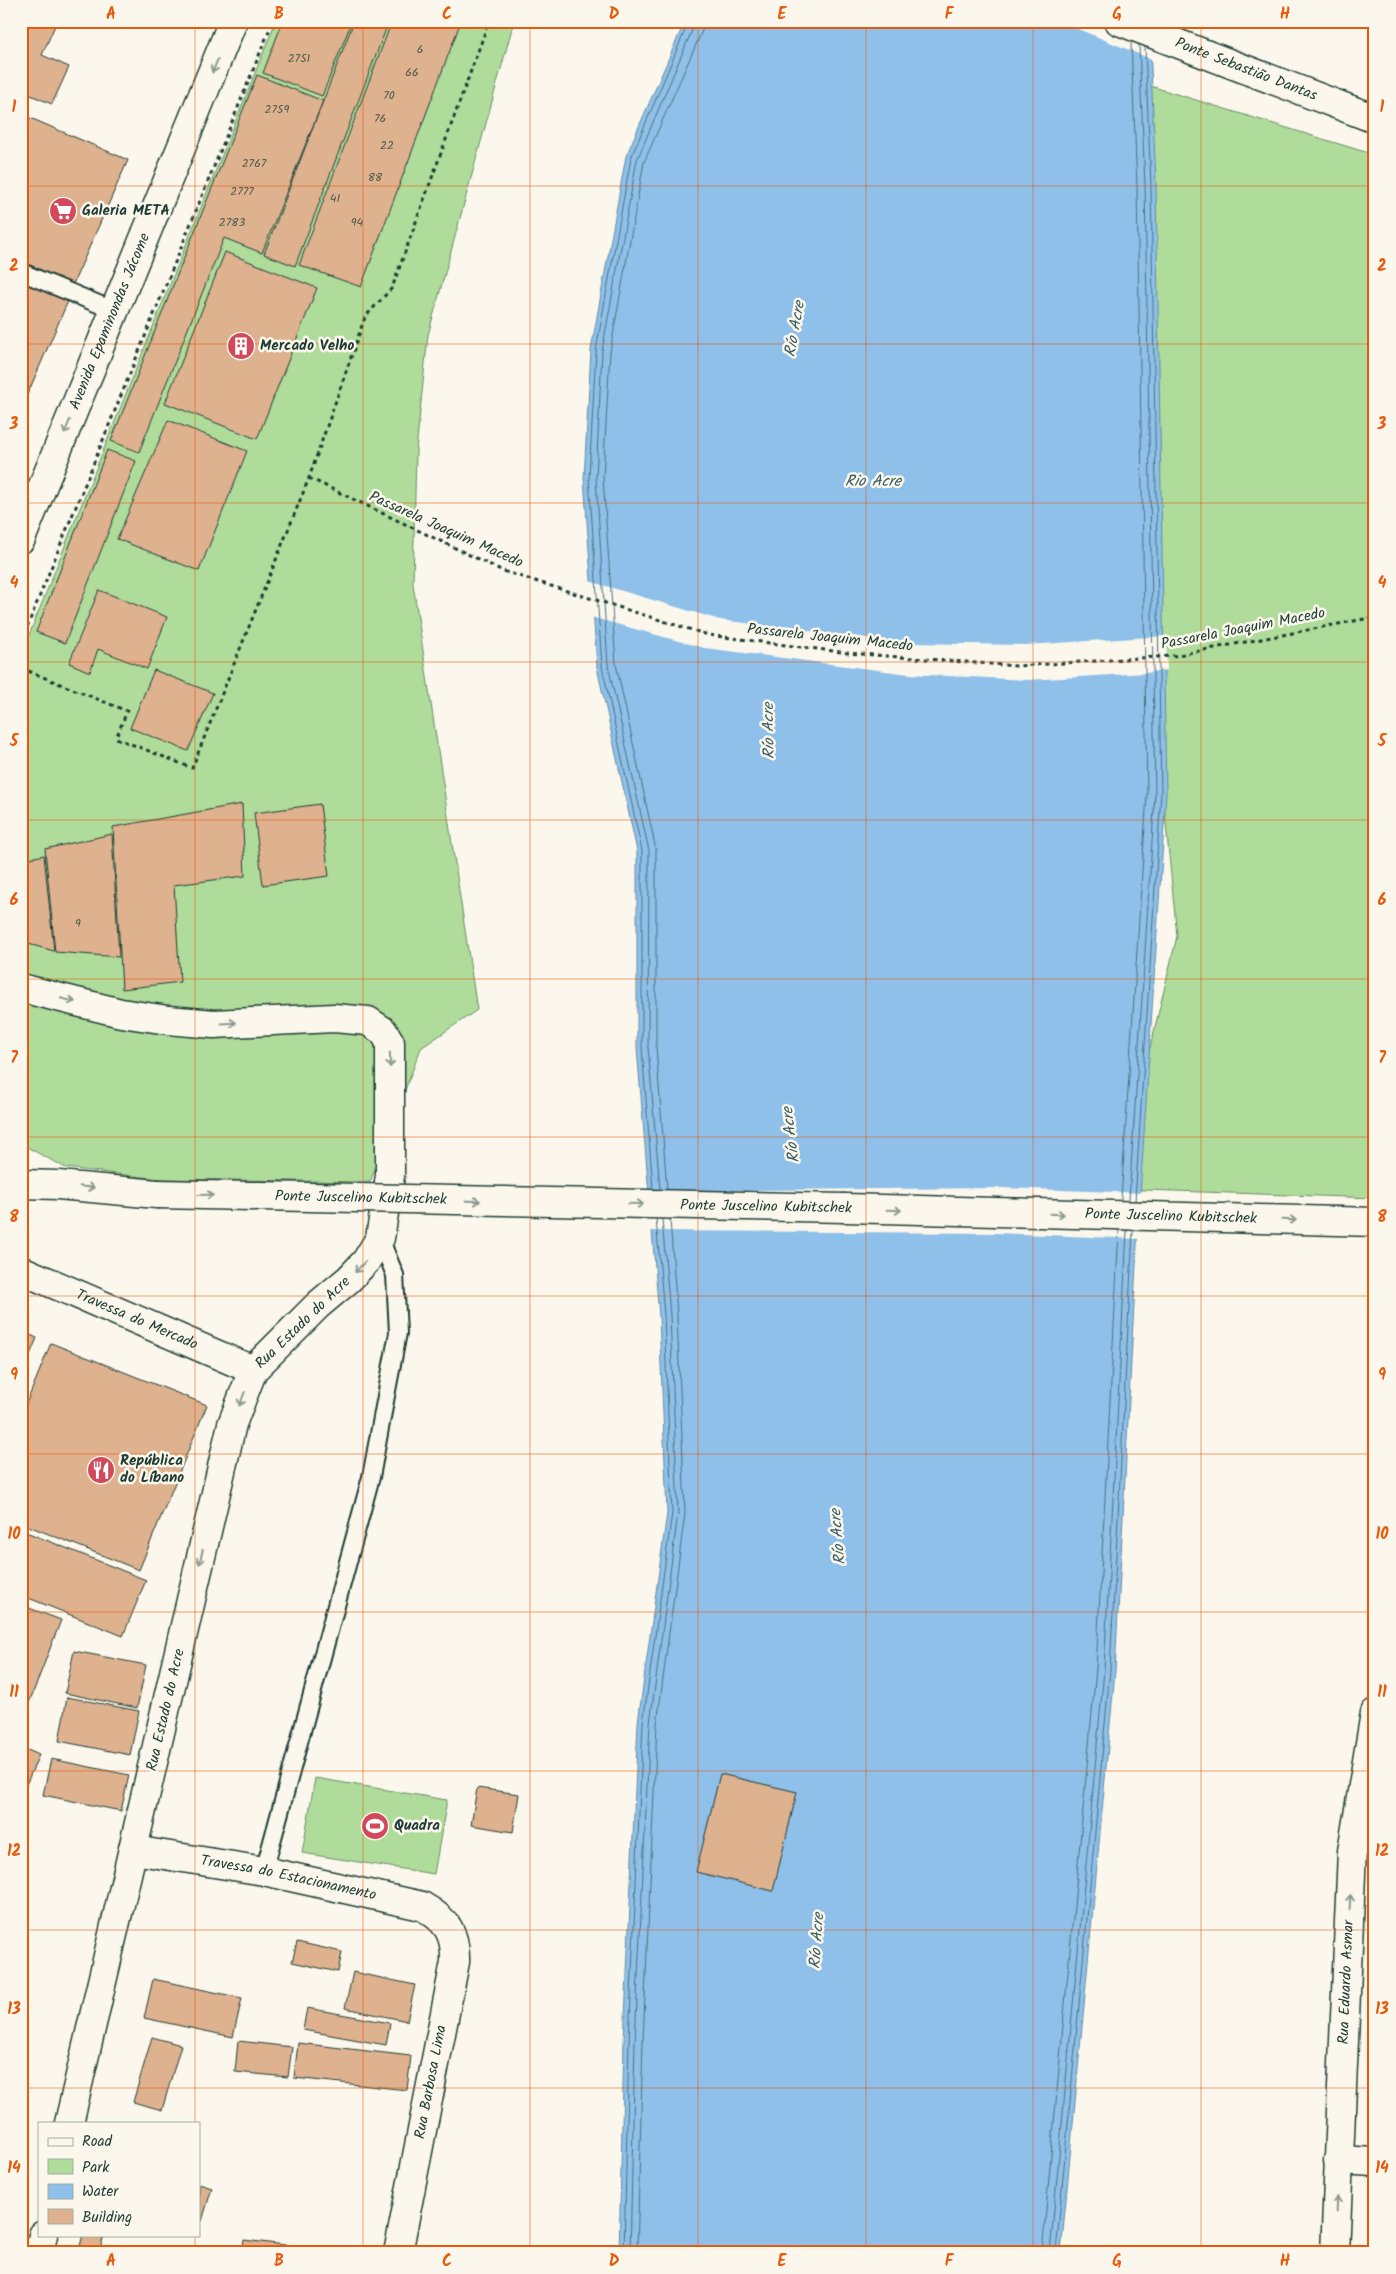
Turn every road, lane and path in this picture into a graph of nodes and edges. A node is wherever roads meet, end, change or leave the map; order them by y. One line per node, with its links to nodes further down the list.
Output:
1 (233, 21): 7 (street, Avenida Epaminondas Jácome, one-way to 7)
2 (273, 21): 11 (path)
3 (489, 21): 8 (path)
4 (1119, 21): 5 (street, Ponte Sebastião Dantas)
5 (1375, 119)
6 (21, 272): 7 (lane)
7 (116, 310): 9 (street, Avenida Epaminondas Jácome, one-way to 9)
8 (309, 478): 10 (path, Passarela Joaquim Macedo); 12 (path)
9 (21, 539)
10 (1375, 617)
11 (21, 642)
12 (21, 668)
13 (21, 988): 18 (street, Rua Estado do Acre, one-way to 18)
14 (21, 1166): 16 (street)
15 (21, 1184): 16 (street)
16 (58, 1184): 17 (street, Ponte Juscelino Kubitschek, one-way to 17, bridge)
17 (1375, 1222)
18 (380, 1238): 20 (street, Rua Estado do Acre, one-way to 20); 23 (lane)
19 (21, 1270): 20 (street, Travessa do Mercado)
20 (253, 1370): 22 (street, Rua Estado do Acre, one-way to 22)
21 (1375, 1713): 26 (street, Rua Eduardo Asmar, one-way to 21)
22 (134, 1850): 23 (street, Travessa do Estacionamento); 25 (street, Rua Estado do Acre)
23 (264, 1871): 24 (street, Travessa do Estacionamento)
24 (439, 1916): 30 (street, Rua Barbosa Lima)
25 (69, 2122)
26 (1338, 2160): 27 (street); 31 (street, Rua Eduardo Asmar, one-way to 26)
27 (1375, 2162)
28 (43, 2236): 29 (street)
29 (39, 2253)
30 (398, 2253)
31 (1335, 2253)

